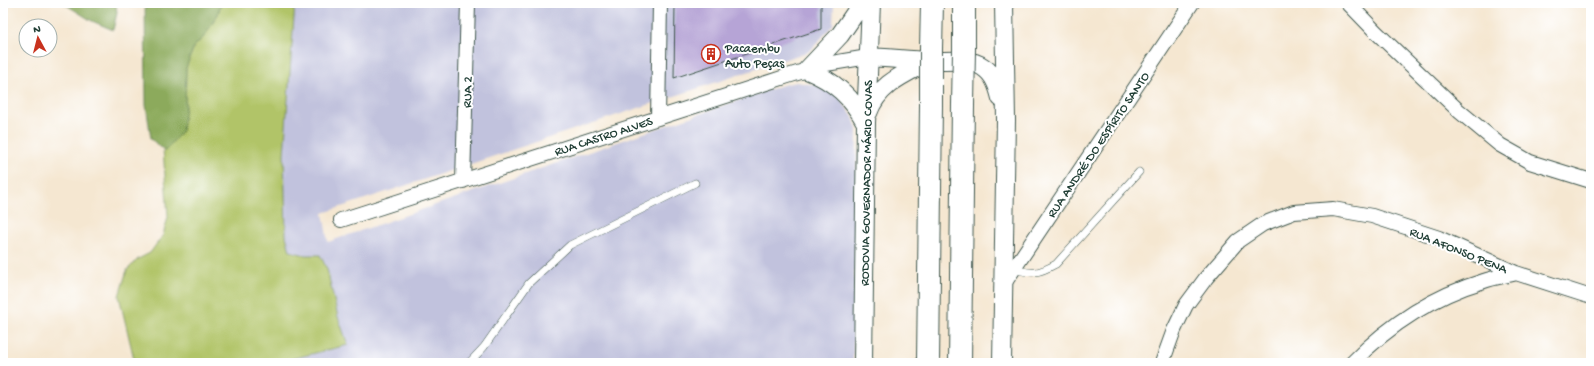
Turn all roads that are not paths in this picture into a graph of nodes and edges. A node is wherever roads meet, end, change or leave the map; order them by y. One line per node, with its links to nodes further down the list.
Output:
1 (468, 3): 17 (street, RUA 2)
2 (660, 3): 13 (street)
3 (862, 3): 12 (street)
4 (871, 3): 11 (street, RODOVIA GOVERNADOR MÁRIO COVAS)
5 (932, 3): 10 (highway)
6 (964, 3): 28 (highway, bridge)
7 (1004, 3): 14 (street)
8 (1192, 3): 21 (street, RUA ANDRÉ DO ESPÍRITO SANTO)
9 (1348, 3): 18 (street)
10 (930, 55): 11 (street); 14 (street); 15 (street); 27 (highway, bridge)
11 (868, 57): 12 (street, RUA CASTRO ALVES); 15 (street, RODOVIA GOVERNADOR MÁRIO COVAS)
12 (807, 70): 13 (street, RUA CASTRO ALVES); 15 (street)
13 (658, 118): 17 (street, RUA CASTRO ALVES)
14 (1006, 120): 23 (street)
15 (866, 123): 26 (street, RODOVIA GOVERNADOR MÁRIO COVAS)
16 (1139, 172): 21 (lane)
17 (463, 181): 20 (street, RUA CASTRO ALVES)
18 (1591, 181)
19 (695, 183): 25 (lane)
20 (340, 220)
21 (1013, 269): 23 (street, RUA ANDRÉ DO ESPÍRITO SANTO)
22 (1516, 273): 24 (street, RUA AFONSO PENA); 30 (street, RUA AFONSO PENA); 31 (street)
23 (1003, 285): 29 (street)
24 (1591, 297)
25 (469, 363)
26 (863, 363)
27 (928, 363)
28 (960, 363)
29 (1002, 363)
30 (1162, 363)
31 (1352, 363)

